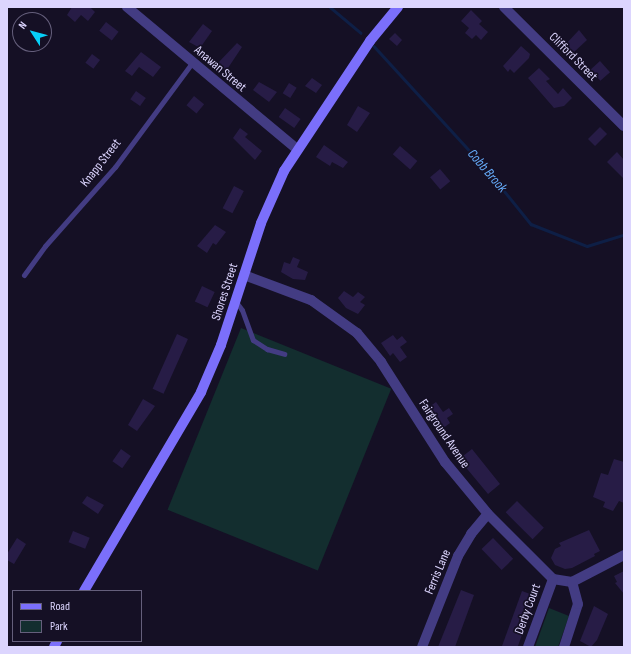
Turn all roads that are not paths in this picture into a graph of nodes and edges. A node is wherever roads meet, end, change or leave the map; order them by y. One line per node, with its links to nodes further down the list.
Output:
1 (126, 7): 4 (street, Anawan Street)
2 (398, 7): 6 (street, Shores Street)
3 (504, 7): 5 (street, Clifford Street)
4 (192, 63): 6 (street, Anawan Street); 7 (lane, Knapp Street)
5 (624, 126)
6 (297, 149): 8 (street, Shores Street)
7 (24, 275)
8 (244, 275): 9 (street, Shores Street); 11 (street, Fairground Avenue)
9 (235, 302): 10 (lane); 15 (street, Shores Street)
10 (284, 354)
11 (488, 514): 13 (street, Fairground Avenue); 16 (street, Ferris Lane)
12 (624, 555): 14 (street)
13 (552, 579): 14 (street); 17 (street, Derby Court)
14 (572, 582): 18 (street)
15 (85, 590)
16 (422, 647)
17 (528, 647)
18 (564, 647)

